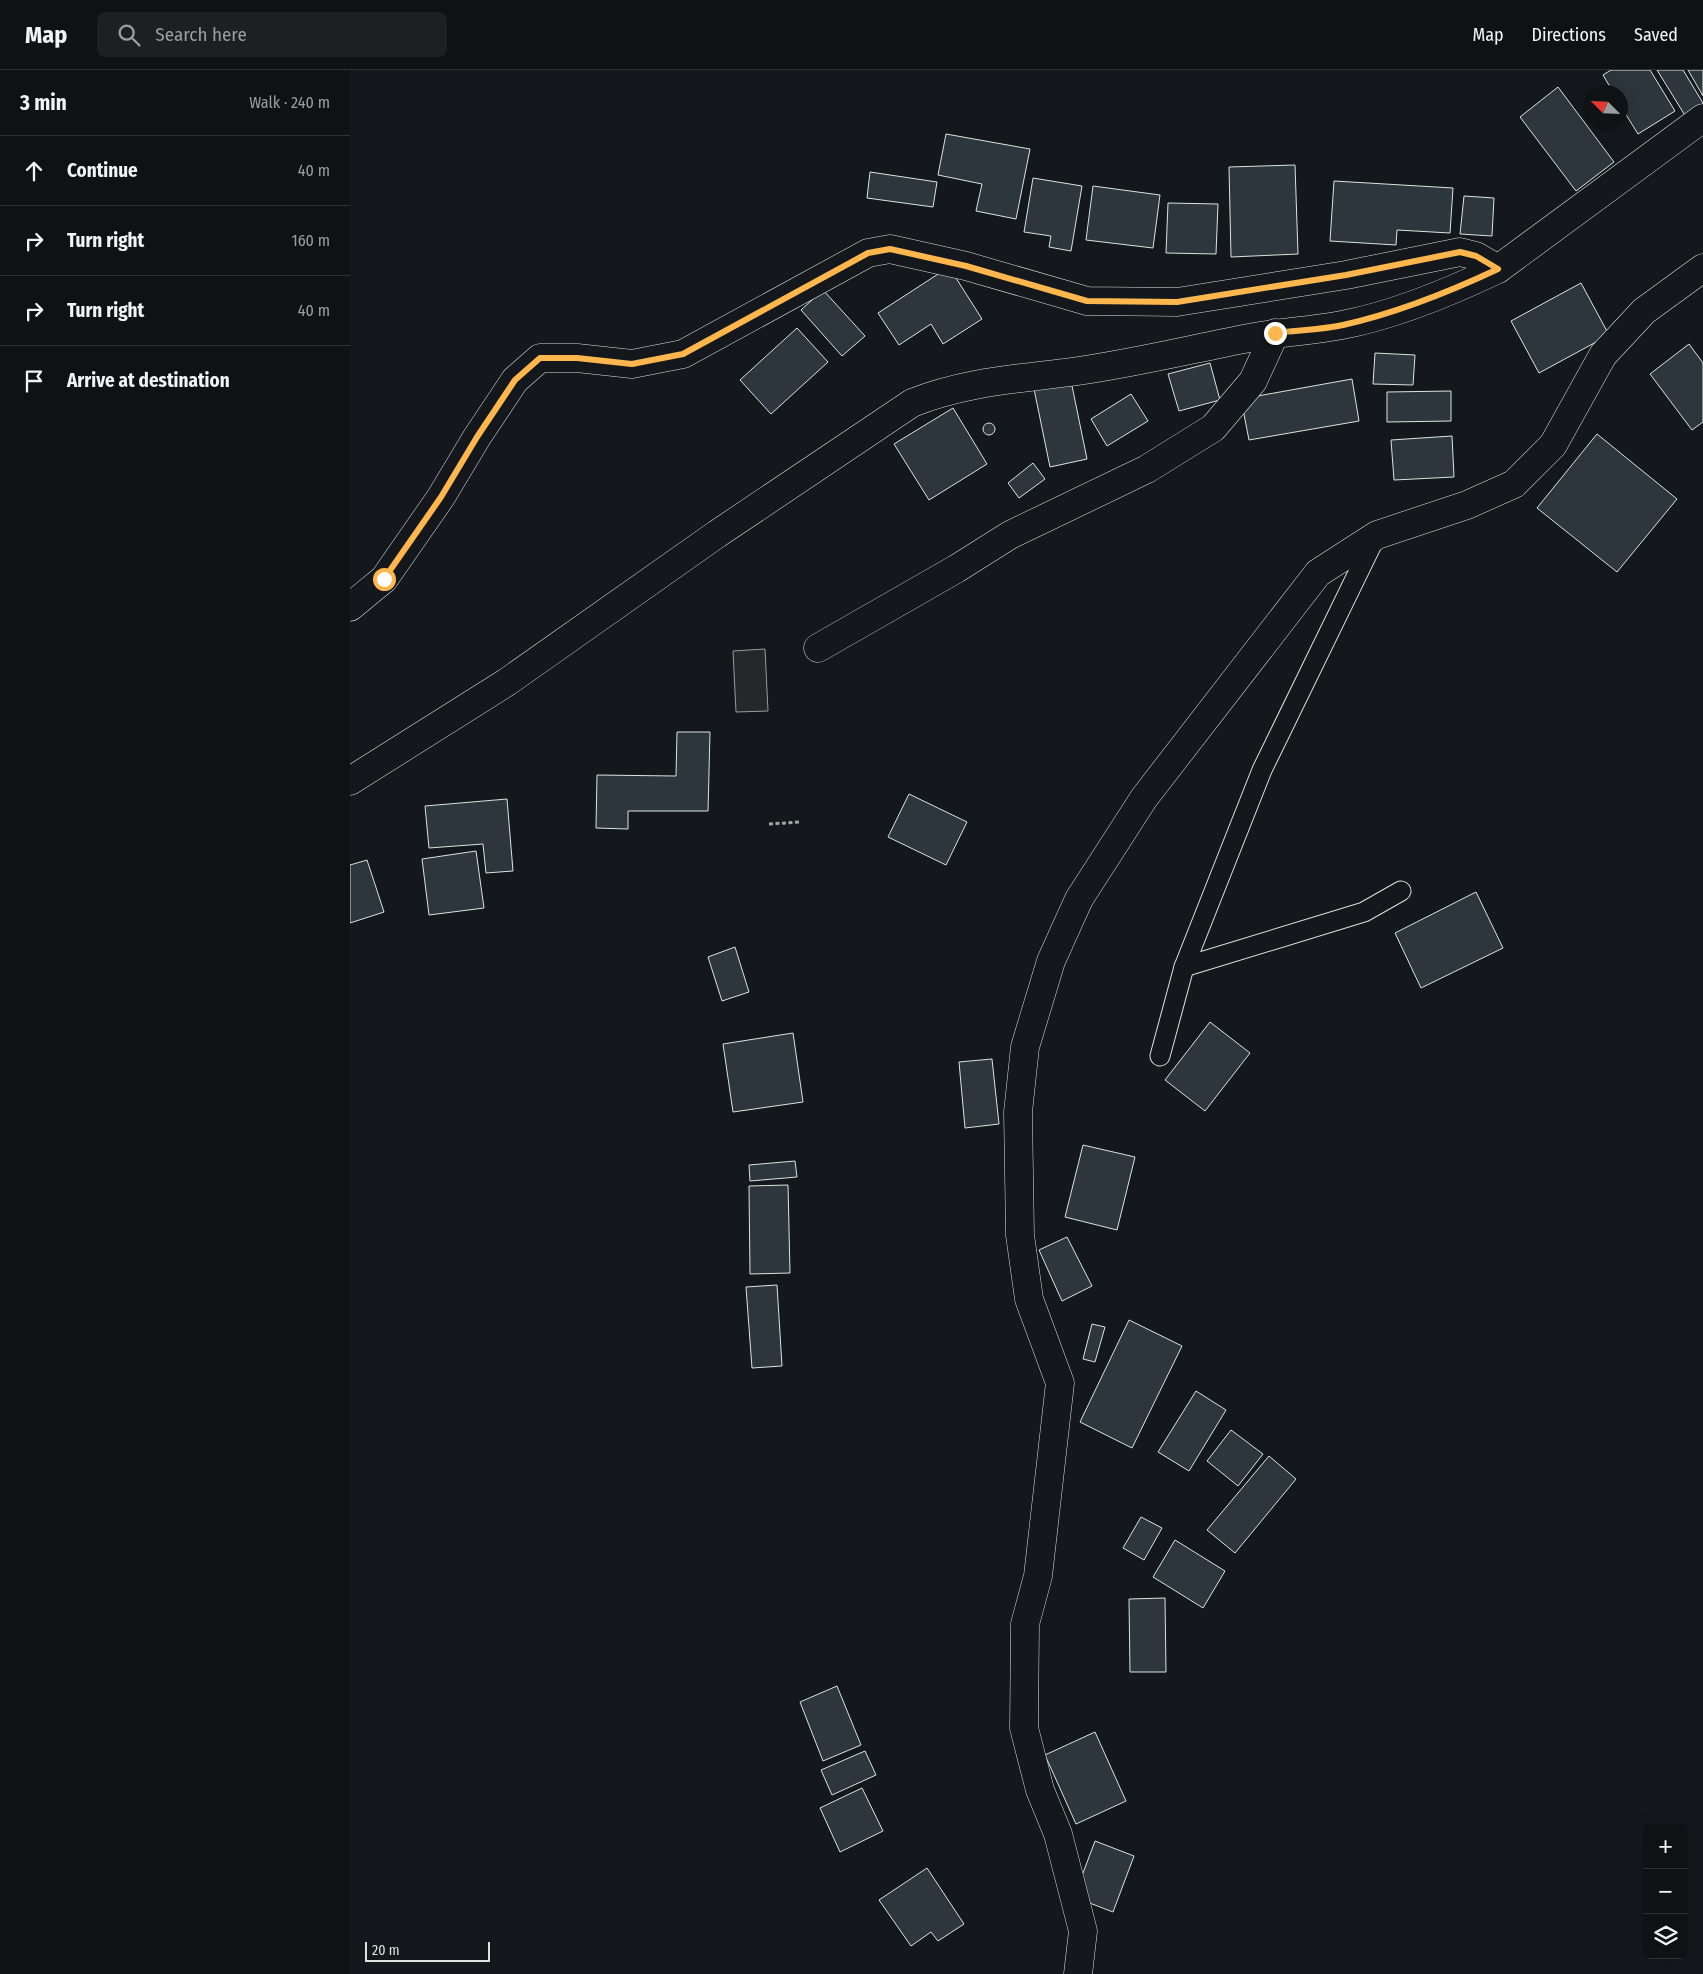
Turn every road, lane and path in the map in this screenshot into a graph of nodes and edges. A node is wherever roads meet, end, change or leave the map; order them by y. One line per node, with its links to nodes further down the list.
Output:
1 (1703, 118): 3 (street)
2 (1703, 268): 5 (street)
3 (1498, 269): 4 (street); 6 (street)
4 (1275, 333): 7 (street); 8 (street)
5 (1377, 535): 12 (lane); 14 (street)
6 (350, 606)
7 (818, 648)
8 (350, 781)
9 (800, 822): 10 (path)
10 (769, 824)
11 (1401, 892): 12 (lane)
12 (1184, 967): 13 (lane)
13 (1160, 1056)
14 (1078, 1974)

